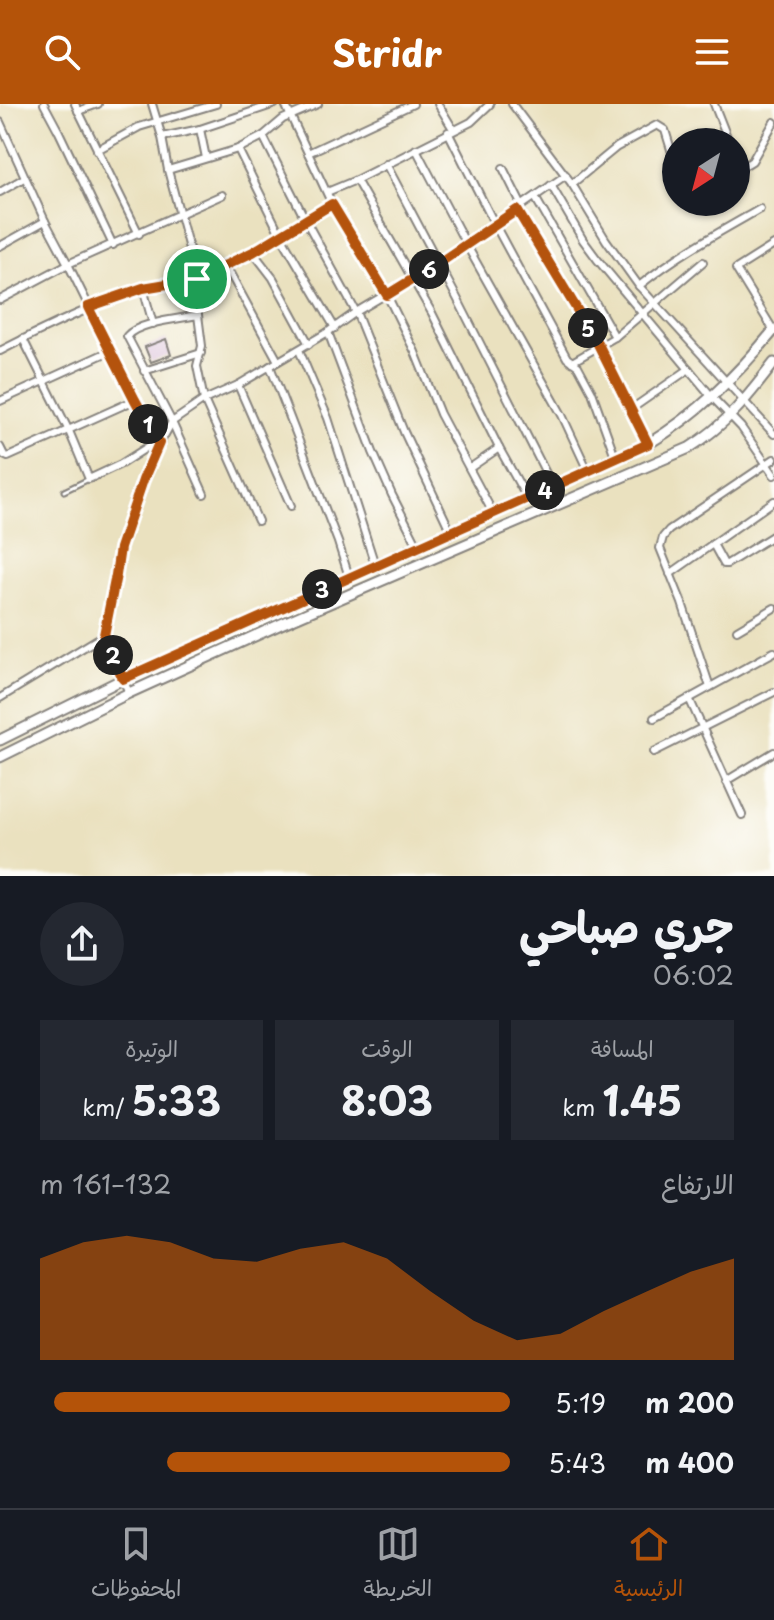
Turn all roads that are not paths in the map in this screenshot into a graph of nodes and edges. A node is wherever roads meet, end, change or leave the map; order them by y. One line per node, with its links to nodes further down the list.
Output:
1 (44, 104): 54 (street)
2 (98, 104): 14 (street)
3 (152, 104): 16 (street)
4 (216, 104): 16 (street)
5 (275, 104): 21 (street)
6 (285, 104): 15 (street)
7 (318, 104): 15 (street)
8 (413, 104): 29 (street)
9 (438, 104): 22 (street)
10 (490, 104): 13 (street)
11 (512, 104): 35 (street)
12 (714, 104): 20 (street)
13 (481, 107): 22 (street)
14 (76, 108): 28 (street)
15 (291, 115): 24 (street); 29 (street)
16 (157, 120): 25 (street); 28 (street)
17 (0, 122): 23 (street)
18 (773, 126): 31 (street)
19 (663, 128): 38 (street)
20 (723, 128)
21 (200, 129): 25 (street); 30 (street)
22 (450, 131): 27 (street); 50 (street)
23 (2, 133): 36 (street)
24 (263, 136): 26 (street); 49 (street)
25 (162, 137): 34 (street)
26 (238, 149): 30 (street); 52 (street)
27 (416, 149): 32 (street); 53 (street)
28 (97, 150): 51 (street)
29 (308, 153): 41 (street)
30 (206, 158): 34 (street)
31 (750, 162)
32 (386, 164): 37 (street); 59 (street)
33 (503, 168): 45 (street)
34 (168, 170): 47 (street)
35 (566, 175): 38 (street); 39 (street)
36 (24, 178): 40 (street); 48 (street)
37 (356, 180): 41 (street); 63 (street)
38 (572, 184): 64 (street)
39 (551, 185): 43 (street); 71 (street)
40 (0, 192)
41 (327, 192): 44 (street)
42 (222, 195): 47 (street)
43 (535, 197): 45 (street); 76 (street)
44 (332, 204): 49 (street); 66 (street)
45 (519, 208): 50 (street); 79 (street)
46 (760, 209): 64 (street)
47 (180, 214): 51 (street); 62 (street)
48 (45, 221): 56 (street); 60 (street)
49 (306, 221): 52 (street); 70 (street)
50 (495, 225): 53 (street); 85 (street)
51 (139, 234): 54 (street)
52 (281, 236): 57 (street); 74 (street)
53 (466, 244): 59 (street); 110 (street)
54 (113, 245): 60 (street)
55 (774, 245): 75 (street)
56 (0, 246)
57 (253, 252): 61 (street); 78 (street)
58 (703, 262): 68 (street)
59 (439, 263): 63 (street); 113 (street)
60 (68, 264): 67 (street); 69 (street)
61 (226, 266): 62 (street); 84 (street)
62 (197, 279): 65 (street); 72 (street)
63 (412, 279): 66 (street); 106 (street)
64 (639, 286): 68 (street)
65 (143, 288): 69 (street); 73 (street)
66 (387, 295): 70 (street); 109 (street)
67 (0, 300)
68 (655, 304): 71 (street); 91 (street)
69 (88, 307): 77 (street); 82 (street)
70 (356, 312): 74 (street); 121 (street)
71 (643, 313): 76 (street); 88 (street)
72 (198, 315): 73 (street); 83 (street)
73 (153, 324): 89 (street)
74 (331, 330): 78 (street); 124 (street)
75 (774, 330): 91 (street)
76 (615, 337): 79 (street)
77 (23, 339): 81 (street); 90 (street)
78 (309, 344): 80 (street)
79 (599, 346): 85 (street); 98 (street)
80 (299, 350): 84 (street); 126 (street)
81 (0, 351)
82 (110, 351): 90 (street); 94 (street)
83 (201, 353): 89 (street); 95 (street)
84 (278, 361): 87 (street)
85 (572, 362): 107 (street)
86 (774, 363): 97 (street)
87 (270, 366): 92 (street); 129 (street)
88 (689, 369): 93 (street); 98 (street)
89 (144, 371): 100 (street)
90 (45, 380): 96 (street); 101 (street)
91 (727, 383): 93 (street); 97 (street)
92 (238, 385): 95 (street); 118 (street)
93 (712, 397): 99 (street); 104 (street)
94 (135, 400): 101 (street); 103 (street)
95 (204, 400): 100 (street); 120 (street)
96 (0, 401)
97 (744, 401): 99 (street); 102 (street)
98 (630, 410): 104 (street)
99 (731, 417): 108 (street); 130 (street)
100 (172, 422): 103 (street); 115 (street)
101 (69, 431): 105 (street); 112 (street)
102 (774, 434)
103 (158, 442): 112 (street); 133 (street)
104 (648, 444): 107 (street)
105 (0, 447)
106 (499, 448): 109 (street); 116 (street)
107 (616, 459): 110 (street)
108 (770, 461): 111 (street); 128 (street)
109 (470, 468): 119 (street)
110 (588, 471): 113 (street)
111 (774, 475)
112 (89, 479): 114 (lane)
113 (553, 487): 116 (street)
114 (64, 491)
115 (204, 494)
116 (527, 498): 119 (street)
117 (774, 501): 123 (street)
118 (291, 506)
119 (493, 513): 121 (street)
120 (258, 521)
121 (451, 532): 124 (street)
122 (771, 537): 123 (street); 125 (street)
123 (713, 544): 128 (street)
124 (418, 546): 126 (street)
125 (774, 549)
126 (375, 565): 127 (street)
127 (362, 571): 129 (street); 130 (street)
128 (670, 574): 136 (street)
129 (349, 577): 135 (street)
130 (368, 587): 138 (street)
131 (774, 608): 132 (street)
132 (737, 630)
133 (104, 635): 135 (street); 139 (street)
134 (774, 652): 136 (street)
135 (123, 679): 138 (street); 143 (street)
136 (710, 687): 140 (street)
137 (774, 692): 142 (street)
138 (129, 693): 146 (street)
139 (0, 698)
140 (689, 698): 141 (street); 142 (street)
141 (654, 718)
142 (702, 728): 144 (street); 147 (street)
143 (0, 740)
144 (654, 752)
145 (774, 752): 147 (street)
146 (0, 757)
147 (726, 781): 148 (street)
148 (742, 815)

